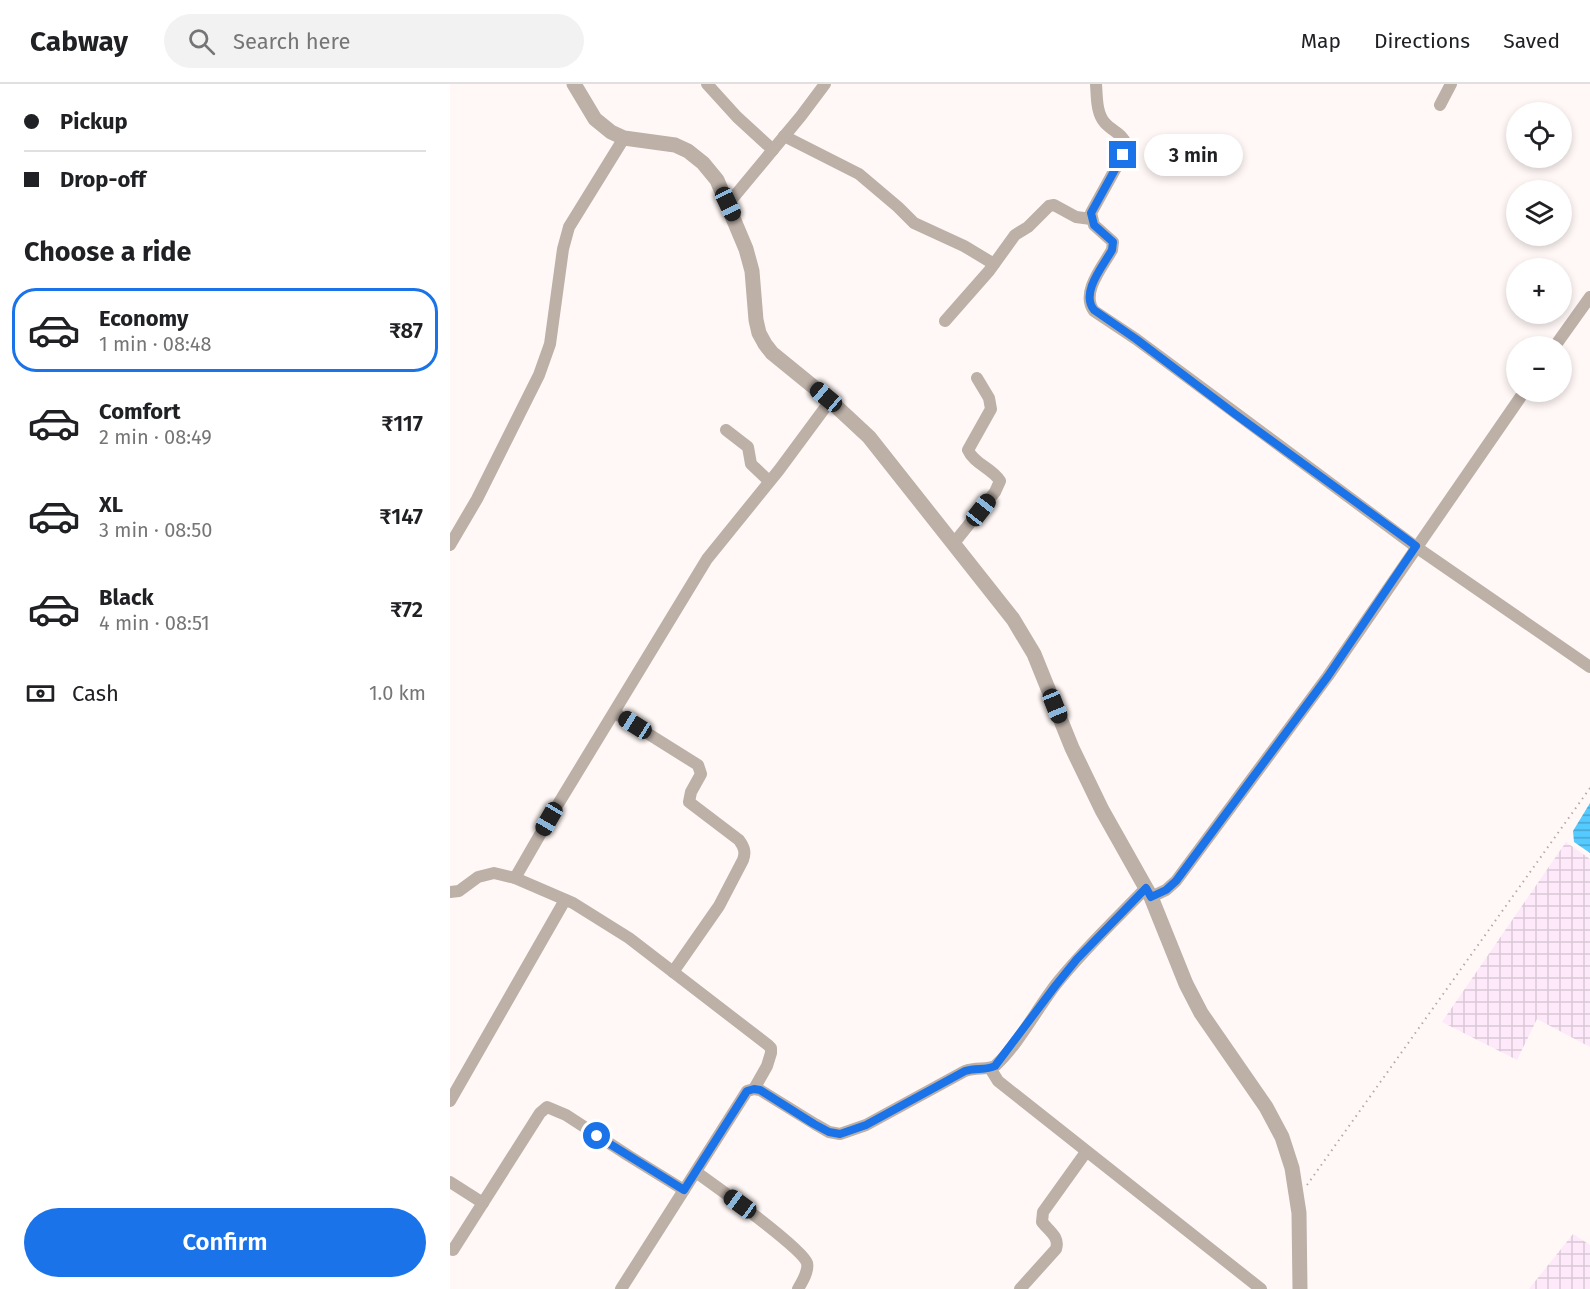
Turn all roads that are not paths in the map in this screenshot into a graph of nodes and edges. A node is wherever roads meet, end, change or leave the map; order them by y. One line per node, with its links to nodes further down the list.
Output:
1 (574, 84): 8 (street)
2 (707, 84): 9 (street)
3 (825, 84): 7 (street)
4 (1096, 84): 11 (street)
5 (1451, 84): 6 (street)
6 (1440, 105)
7 (784, 136): 9 (street); 12 (street)
8 (624, 138): 10 (street); 22 (street)
9 (773, 150): 10 (street)
10 (728, 204): 17 (street)
11 (1091, 219): 12 (street); 23 (street)
12 (994, 264): 14 (street)
13 (1590, 297): 15 (street)
14 (945, 321)
15 (1562, 336)
16 (977, 378): 21 (street)
17 (830, 401): 20 (street); 21 (street)
18 (1517, 402): 23 (street)
19 (726, 430): 20 (street)
20 (769, 481): 25 (street)
21 (954, 543): 28 (street)
22 (450, 545)
23 (1416, 546): 24 (street); 28 (street)
24 (1590, 667)
25 (615, 713): 26 (street); 30 (street)
26 (515, 878): 27 (street); 29 (street)
27 (450, 892)
28 (1148, 892): 31 (street); 44 (street)
29 (565, 900): 30 (street); 33 (street)
30 (673, 972): 32 (street)
31 (990, 1068): 32 (street); 34 (street)
32 (754, 1089): 35 (street)
33 (450, 1101)
34 (1086, 1152): 42 (street); 43 (street)
35 (696, 1172): 37 (street); 41 (street)
36 (450, 1182): 38 (street)
37 (684, 1190): 38 (street); 40 (street)
38 (483, 1203): 39 (street)
39 (453, 1250)
40 (621, 1289)
41 (798, 1289)
42 (1020, 1289)
43 (1261, 1289)
44 (1300, 1289)

